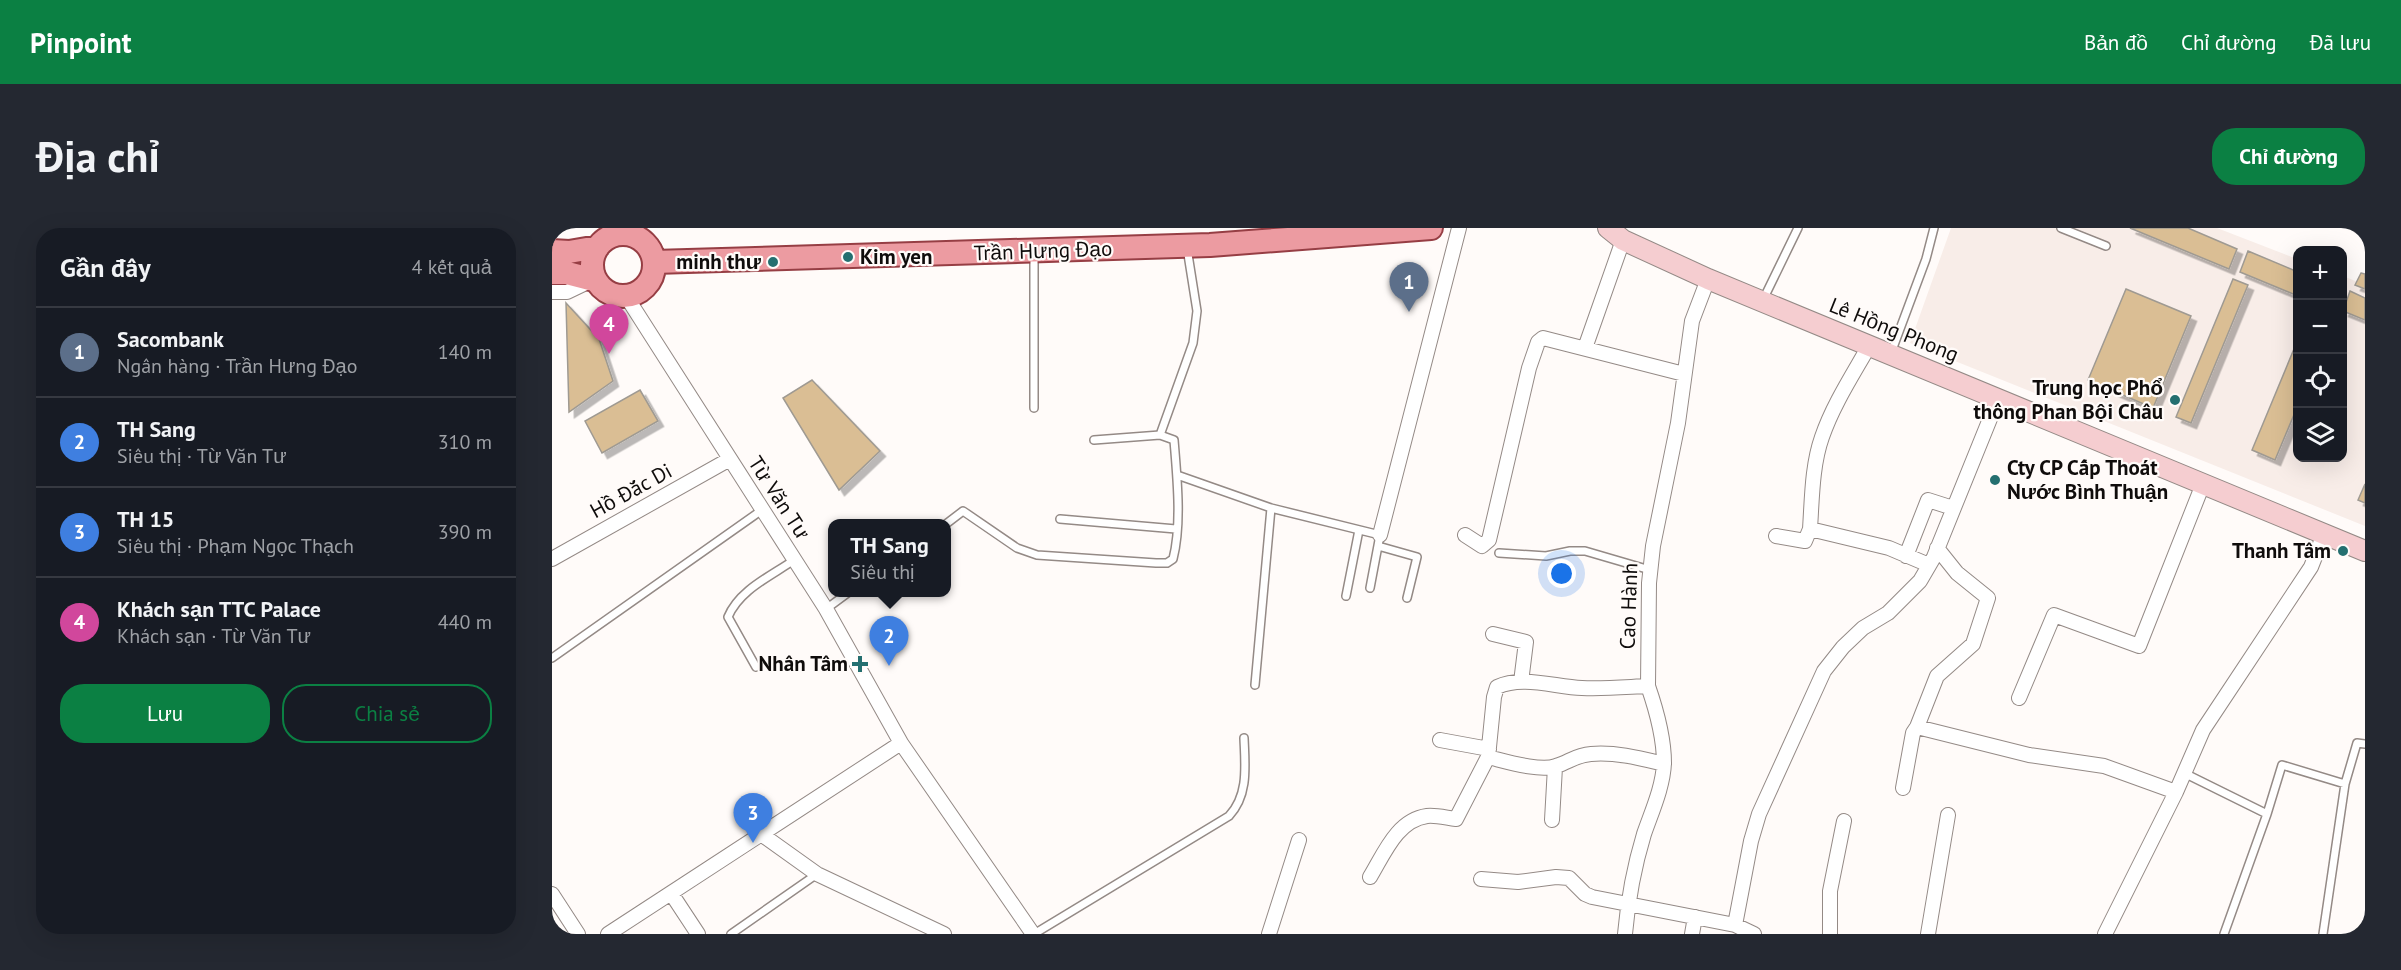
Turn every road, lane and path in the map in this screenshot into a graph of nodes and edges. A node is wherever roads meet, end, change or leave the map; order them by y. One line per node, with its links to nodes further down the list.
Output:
1 (1431, 228): 10 (main road, Trần Hưng Đạo)
2 (1459, 228): 44 (street)
3 (1798, 228): 21 (lane)
4 (1934, 228): 24 (lane)
5 (2061, 228): 12 (lane)
6 (2357, 228): 7 (lane)
7 (2365, 231)
8 (1615, 234): 17 (main road, Lê Hồng Phong); 23 (street)
9 (610, 236): 13 (main road); 15 (main road); 18 (main road)
10 (1186, 237): 11 (main road, Trần Hưng Đạo); 28 (lane)
11 (1155, 238): 14 (main road, Trần Hưng Đạo)
12 (2106, 246)
13 (552, 251)
14 (1034, 251): 15 (main road, Trần Hưng Đạo); 27 (lane)
15 (654, 262): 20 (main road)
16 (552, 273): 18 (main road)
17 (1708, 279): 21 (main road, Lê Hồng Phong); 25 (street, Cao Hành)
18 (594, 280): 19 (street); 20 (main road)
19 (552, 292)
20 (626, 296): 30 (street, Từ Văn Tư)
21 (1762, 302): 22 (main road, Lê Hồng Phong)
22 (1869, 346): 24 (main road, Lê Hồng Phong); 39 (street)
23 (1585, 348): 25 (street); 42 (street)
24 (1890, 356): 26 (main road, Lê Hồng Phong)
25 (1684, 375): 52 (street, Cao Hành)
26 (1998, 399): 32 (main road, Lê Hồng Phong); 34 (street)
27 (1034, 408)
28 (1160, 435): 29 (lane); 31 (lane)
29 (1094, 440)
30 (730, 459): 35 (street, Từ Văn Tư); 49 (street, Hồ Đắc Di)
31 (1177, 475): 33 (lane); 38 (lane)
32 (2203, 484): 41 (main road, Lê Hồng Phong); 64 (street)
33 (1270, 508): 40 (lane); 62 (lane)
34 (1953, 508): 45 (street); 48 (street)
35 (762, 510): 50 (street, Từ Văn Tư); 59 (lane)
36 (1060, 519): 38 (lane)
37 (951, 520): 38 (lane)
38 (1176, 529)
39 (1810, 529): 43 (street); 48 (street)
40 (1359, 530): 44 (lane); 54 (lane)
41 (2324, 534): 46 (main road, Lê Hồng Phong); 73 (street)
42 (1465, 535)
43 (1776, 536)
44 (1379, 540): 53 (lane); 56 (lane)
45 (1937, 548): 51 (street); 65 (street)
46 (2365, 551)
47 (1499, 553): 52 (lane)
48 (1906, 556): 51 (street)
49 (552, 559)
50 (794, 560): 57 (street, Từ Văn Tư); 60 (lane)
51 (1929, 565): 90 (street)
52 (1650, 570): 63 (street, Cao Hành)
53 (1370, 588)
54 (1346, 596)
55 (842, 597): 57 (lane)
56 (1407, 598)
57 (826, 609): 68 (street, Từ Văn Tư)
58 (1493, 634): 61 (street)
59 (552, 658)
60 (756, 667)
61 (1521, 682): 63 (street); 70 (street)
62 (1255, 686)
63 (1648, 686): 71 (street, Cao Hành)
64 (2019, 698)
65 (1917, 727): 75 (street); 76 (street)
66 (1244, 738): 96 (lane)
67 (1440, 741): 70 (street)
68 (901, 743): 81 (street); 96 (street, Từ Văn Tư)
69 (2365, 744): 74 (lane)
70 (1489, 753): 72 (street); 84 (street)
71 (1664, 764): 72 (street); 88 (street, Cao Hành)
72 (1555, 767): 79 (street)
73 (2183, 772): 76 (street); 77 (lane)
74 (2345, 784): 77 (lane); 105 (lane)
75 (1903, 788)
76 (2176, 792): 103 (street)
77 (2267, 814): 104 (lane)
78 (1948, 815): 102 (street)
79 (1552, 820)
80 (1844, 820): 101 (street)
81 (761, 834): 83 (street); 86 (street)
82 (1299, 840): 97 (street)
83 (817, 874): 94 (lane); 95 (street)
84 (1370, 877)
85 (1481, 879): 88 (street)
86 (671, 893): 92 (street); 93 (street)
87 (552, 894): 91 (street)
88 (1627, 903): 89 (street); 98 (street, Cao Hành)
89 (1695, 917): 90 (street); 99 (street)
90 (1735, 925): 100 (street)
91 (578, 934)
92 (608, 934)
93 (698, 934)
94 (731, 934)
95 (944, 934)
96 (1033, 934)
97 (1269, 934)
98 (1625, 934)
99 (1692, 934)
100 (1754, 934)
101 (1830, 934)
102 (1928, 934)
103 (2105, 934)
104 (2224, 934)
105 (2323, 934)

